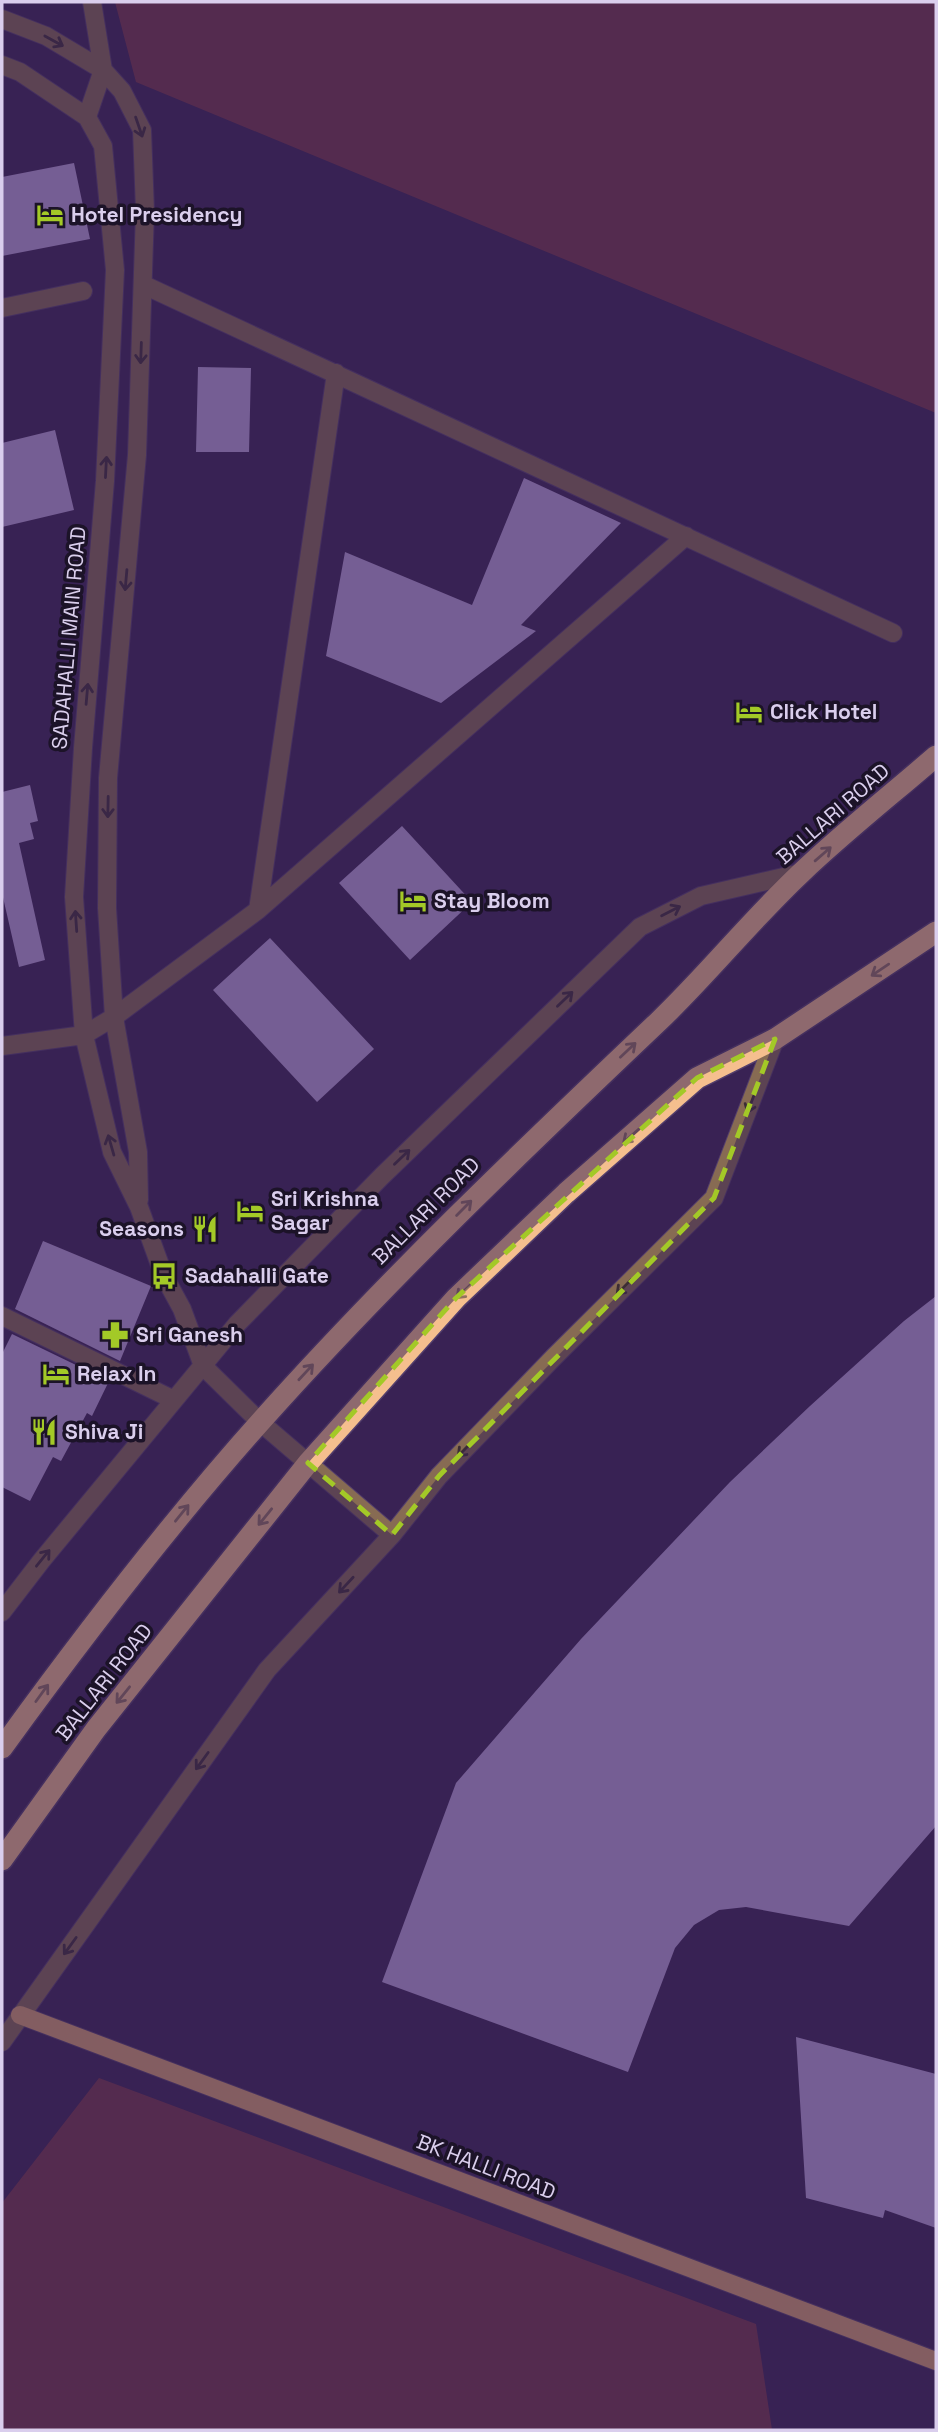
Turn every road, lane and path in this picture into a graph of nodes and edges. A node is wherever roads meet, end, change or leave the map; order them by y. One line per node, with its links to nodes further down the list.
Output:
1 (92, 2): 4 (street, SADAHALLI MAIN ROAD)
2 (2, 19): 4 (street, one-way to 4)
3 (2, 65): 5 (street)
4 (103, 69): 5 (street, SADAHALLI MAIN ROAD); 6 (street, SADAHALLI MAIN ROAD, one-way to 6)
5 (87, 117): 10 (street, SADAHALLI MAIN ROAD)
6 (144, 285): 9 (street); 11 (street, SADAHALLI MAIN ROAD, one-way to 11)
7 (83, 291): 8 (street)
8 (2, 308)
9 (336, 373): 12 (street); 16 (street)
10 (108, 424): 11 (street); 19 (street, SADAHALLI MAIN ROAD, one-way to 10)
11 (138, 426): 18 (street, SADAHALLI MAIN ROAD, one-way to 18)
12 (686, 536): 13 (street); 16 (street)
13 (893, 633)
14 (936, 756): 15 (highway, BALLARI ROAD, one-way to 14)
15 (801, 873): 24 (street, one-way to 15); 26 (highway, BALLARI ROAD, one-way to 15)
16 (258, 910): 18 (street)
17 (936, 932): 20 (highway, BALLARI ROAD, one-way to 20)
18 (114, 1017): 19 (street); 22 (street, SADAHALLI MAIN ROAD)
19 (84, 1035): 21 (street); 22 (street, SADAHALLI MAIN ROAD, one-way to 19)
20 (775, 1040): 27 (highway, BALLARI ROAD, one-way to 27); 28 (street, one-way to 28)
21 (2, 1046)
22 (139, 1207): 24 (street, SADAHALLI MAIN ROAD)
23 (2, 1316): 25 (street)
24 (202, 1366): 25 (street); 26 (street)
25 (174, 1400): 29 (street, one-way to 25)
26 (260, 1422): 27 (street); 30 (highway, BALLARI ROAD, one-way to 26)
27 (308, 1463): 28 (street); 31 (highway, BALLARI ROAD, one-way to 31)
28 (392, 1535): 32 (street, one-way to 32)
29 (2, 1612)
30 (2, 1748)
31 (2, 1860)
32 (20, 2015): 33 (street); 34 (main road, BK HALLI ROAD)
33 (2, 2042)
34 (936, 2361)

